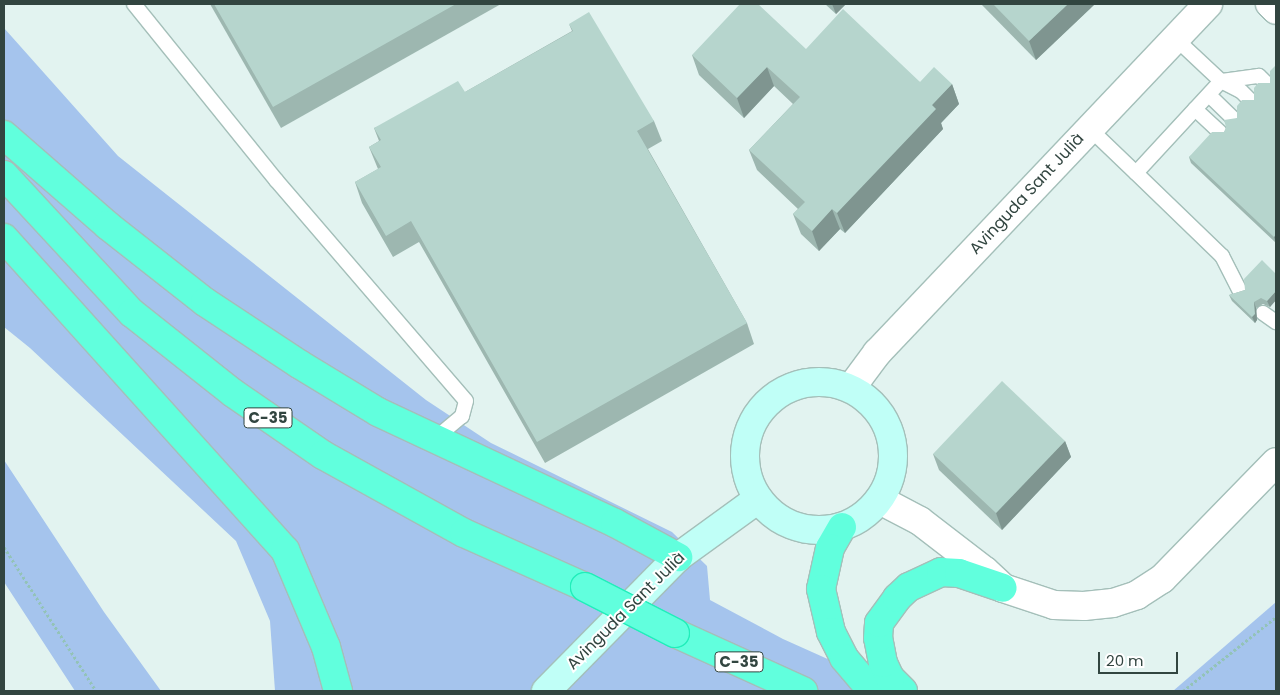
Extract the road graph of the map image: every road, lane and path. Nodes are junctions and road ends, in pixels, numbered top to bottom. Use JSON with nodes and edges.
{"nodes":[{"id":1,"x":134,"y":4,"type":"edge"},
{"id":2,"x":1208,"y":4,"type":"edge"},
{"id":3,"x":1270,"y":4,"type":"edge"},
{"id":4,"x":1276,"y":10,"type":"edge"},
{"id":5,"x":1175,"y":38,"type":"junction"},
{"id":6,"x":1221,"y":81,"type":"junction"},
{"id":7,"x":1266,"y":83,"type":"edge"},
{"id":8,"x":1209,"y":95,"type":"junction"},
{"id":9,"x":1250,"y":100,"type":"edge"},
{"id":10,"x":1196,"y":109,"type":"junction"},
{"id":11,"x":1234,"y":118,"type":"edge"},
{"id":12,"x":1088,"y":128,"type":"junction"},
{"id":13,"x":1220,"y":132,"type":"edge"},
{"id":14,"x":4,"y":135,"type":"edge"},
{"id":15,"x":1136,"y":174,"type":"junction"},
{"id":16,"x":4,"y":175,"type":"edge"},
{"id":17,"x":4,"y":238,"type":"edge"},
{"id":18,"x":1240,"y":291,"type":"edge"},
{"id":19,"x":1264,"y":313,"type":"dead end"},
{"id":20,"x":1276,"y":322,"type":"edge"},
{"id":21,"x":851,"y":388,"type":"junction"},
{"id":22,"x":435,"y":439,"type":"junction"},
{"id":23,"x":1276,"y":462,"type":"edge"},
{"id":24,"x":758,"y":499,"type":"junction"},
{"id":25,"x":880,"y":500,"type":"junction"},
{"id":26,"x":842,"y":527,"type":"junction"},
{"id":27,"x":4,"y":547,"type":"edge"},
{"id":28,"x":678,"y":557,"type":"junction"},
{"id":29,"x":1003,"y":588,"type":"junction"},
{"id":30,"x":1276,"y":617,"type":"edge"},
{"id":31,"x":326,"y":647,"type":"junction"},
{"id":32,"x":96,"y":691,"type":"edge"},
{"id":33,"x":321,"y":691,"type":"edge"},
{"id":34,"x":338,"y":691,"type":"edge"},
{"id":35,"x":546,"y":691,"type":"edge"},
{"id":36,"x":803,"y":691,"type":"edge"},
{"id":37,"x":872,"y":691,"type":"edge"},
{"id":38,"x":902,"y":691,"type":"edge"},
{"id":39,"x":1183,"y":691,"type":"edge"}],
"edges":[{"from":1,"to":22,"type":"lane"},
{"from":2,"to":5,"type":"street","name":"Avinguda Sant Julià"},
{"from":3,"to":4,"type":"street"},
{"from":5,"to":6,"type":"lane"},
{"from":5,"to":12,"type":"street","name":"Avinguda Sant Julià"},
{"from":6,"to":7,"type":"lane"},
{"from":6,"to":8,"type":"lane"},
{"from":6,"to":9,"type":"lane"},
{"from":8,"to":10,"type":"lane"},
{"from":8,"to":11,"type":"lane"},
{"from":10,"to":13,"type":"lane"},
{"from":10,"to":15,"type":"lane"},
{"from":12,"to":15,"type":"lane"},
{"from":12,"to":21,"type":"street","name":"Avinguda Sant Julià"},
{"from":14,"to":22,"type":"highway"},
{"from":15,"to":18,"type":"lane"},
{"from":16,"to":36,"type":"highway","number":"C-35","bridge":true},
{"from":17,"to":31,"type":"highway"},
{"from":19,"to":20,"type":"lane"},
{"from":21,"to":24,"type":"street"},
{"from":21,"to":25,"type":"street"},
{"from":22,"to":28,"type":"highway"},
{"from":23,"to":29,"type":"street"},
{"from":24,"to":26,"type":"street"},
{"from":24,"to":28,"type":"street","name":"Avinguda Sant Julià"},
{"from":25,"to":26,"type":"street"},
{"from":25,"to":29,"type":"street"},
{"from":26,"to":37,"type":"highway"},
{"from":27,"to":32,"type":"path"},
{"from":28,"to":35,"type":"street","name":"Avinguda Sant Julià"},
{"from":29,"to":38,"type":"highway"},
{"from":30,"to":39,"type":"path"},
{"from":31,"to":33,"type":"highway"},
{"from":31,"to":34,"type":"highway"}]}
